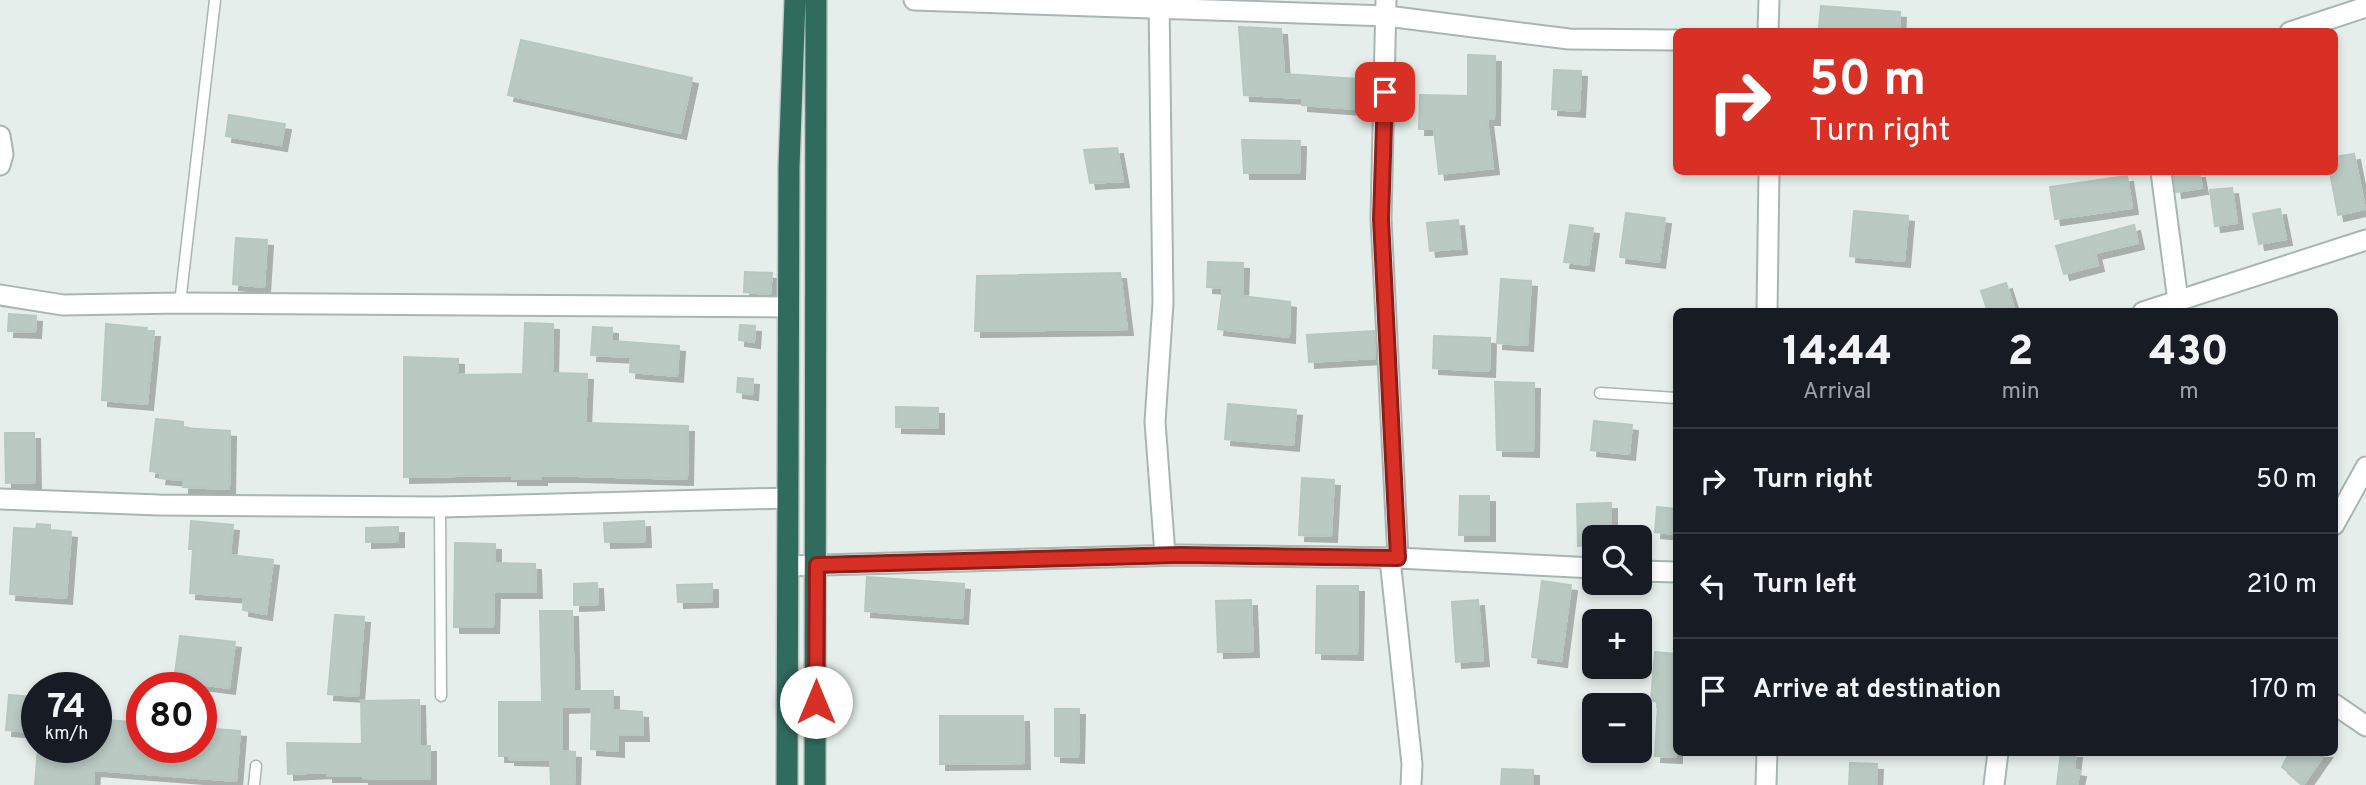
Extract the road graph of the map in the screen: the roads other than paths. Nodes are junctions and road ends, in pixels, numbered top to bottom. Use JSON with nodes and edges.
{"nodes":[{"id":1,"x":215,"y":0,"type":"edge"},
{"id":2,"x":796,"y":0,"type":"edge"},
{"id":3,"x":816,"y":0,"type":"edge"},
{"id":4,"x":914,"y":0,"type":"edge"},
{"id":5,"x":1769,"y":0,"type":"edge"},
{"id":6,"x":1159,"y":4,"type":"edge"},
{"id":7,"x":2366,"y":6,"type":"edge"},
{"id":8,"x":1387,"y":8,"type":"edge"},
{"id":9,"x":1768,"y":28,"type":"edge"},
{"id":10,"x":2302,"y":28,"type":"edge"},
{"id":11,"x":1673,"y":40,"type":"edge"},
{"id":12,"x":0,"y":136,"type":"edge"},
{"id":13,"x":0,"y":165,"type":"edge"},
{"id":14,"x":1769,"y":175,"type":"edge"},
{"id":15,"x":2162,"y":175,"type":"edge"},
{"id":16,"x":2366,"y":240,"type":"edge"},
{"id":17,"x":0,"y":295,"type":"edge"},
{"id":18,"x":180,"y":303,"type":"junction"},
{"id":19,"x":2183,"y":304,"type":"edge"},
{"id":20,"x":787,"y":307,"type":"junction"},
{"id":21,"x":1767,"y":308,"type":"edge"},
{"id":22,"x":2163,"y":308,"type":"edge"},
{"id":23,"x":1600,"y":393,"type":"dead end"},
{"id":24,"x":1673,"y":398,"type":"edge"},
{"id":25,"x":2366,"y":467,"type":"edge"},
{"id":26,"x":788,"y":498,"type":"junction"},
{"id":27,"x":0,"y":499,"type":"edge"},
{"id":28,"x":440,"y":507,"type":"junction"},
{"id":29,"x":2338,"y":518,"type":"edge"},
{"id":30,"x":1166,"y":555,"type":"junction"},
{"id":31,"x":1394,"y":558,"type":"junction"},
{"id":32,"x":817,"y":565,"type":"junction"},
{"id":33,"x":788,"y":566,"type":"junction"},
{"id":34,"x":1582,"y":567,"type":"edge"},
{"id":35,"x":1652,"y":571,"type":"edge"},
{"id":36,"x":1673,"y":572,"type":"edge"},
{"id":37,"x":441,"y":695,"type":"dead end"},
{"id":38,"x":2338,"y":706,"type":"edge"},
{"id":39,"x":2364,"y":718,"type":"edge"},
{"id":40,"x":1767,"y":756,"type":"edge"},
{"id":41,"x":1998,"y":756,"type":"edge"},
{"id":42,"x":256,"y":766,"type":"dead end"},
{"id":43,"x":254,"y":785,"type":"edge"},
{"id":44,"x":787,"y":785,"type":"edge"},
{"id":45,"x":815,"y":785,"type":"edge"},
{"id":46,"x":1411,"y":785,"type":"edge"},
{"id":47,"x":1766,"y":785,"type":"edge"},
{"id":48,"x":1994,"y":785,"type":"edge"}],
"edges":[{"from":1,"to":18,"type":"lane"},
{"from":2,"to":20,"type":"highway"},
{"from":3,"to":32,"type":"highway"},
{"from":4,"to":6,"type":"street"},
{"from":5,"to":9,"type":"street"},
{"from":6,"to":8,"type":"street"},
{"from":6,"to":30,"type":"street"},
{"from":7,"to":10,"type":"street"},
{"from":8,"to":11,"type":"street"},
{"from":8,"to":31,"type":"street"},
{"from":12,"to":13,"type":"street"},
{"from":14,"to":21,"type":"street"},
{"from":15,"to":19,"type":"street"},
{"from":16,"to":19,"type":"street"},
{"from":17,"to":18,"type":"street"},
{"from":18,"to":20,"type":"street"},
{"from":19,"to":22,"type":"street"},
{"from":20,"to":26,"type":"highway"},
{"from":23,"to":24,"type":"lane"},
{"from":25,"to":29,"type":"street"},
{"from":26,"to":28,"type":"street"},
{"from":26,"to":33,"type":"highway"},
{"from":27,"to":28,"type":"street"},
{"from":28,"to":37,"type":"lane"},
{"from":30,"to":31,"type":"street"},
{"from":30,"to":32,"type":"street"},
{"from":31,"to":34,"type":"street"},
{"from":31,"to":46,"type":"street"},
{"from":32,"to":33,"type":"street"},
{"from":32,"to":45,"type":"highway"},
{"from":33,"to":44,"type":"highway"},
{"from":35,"to":36,"type":"street"},
{"from":38,"to":39,"type":"street"},
{"from":40,"to":47,"type":"street"},
{"from":41,"to":48,"type":"street"},
{"from":42,"to":43,"type":"lane"}]}
